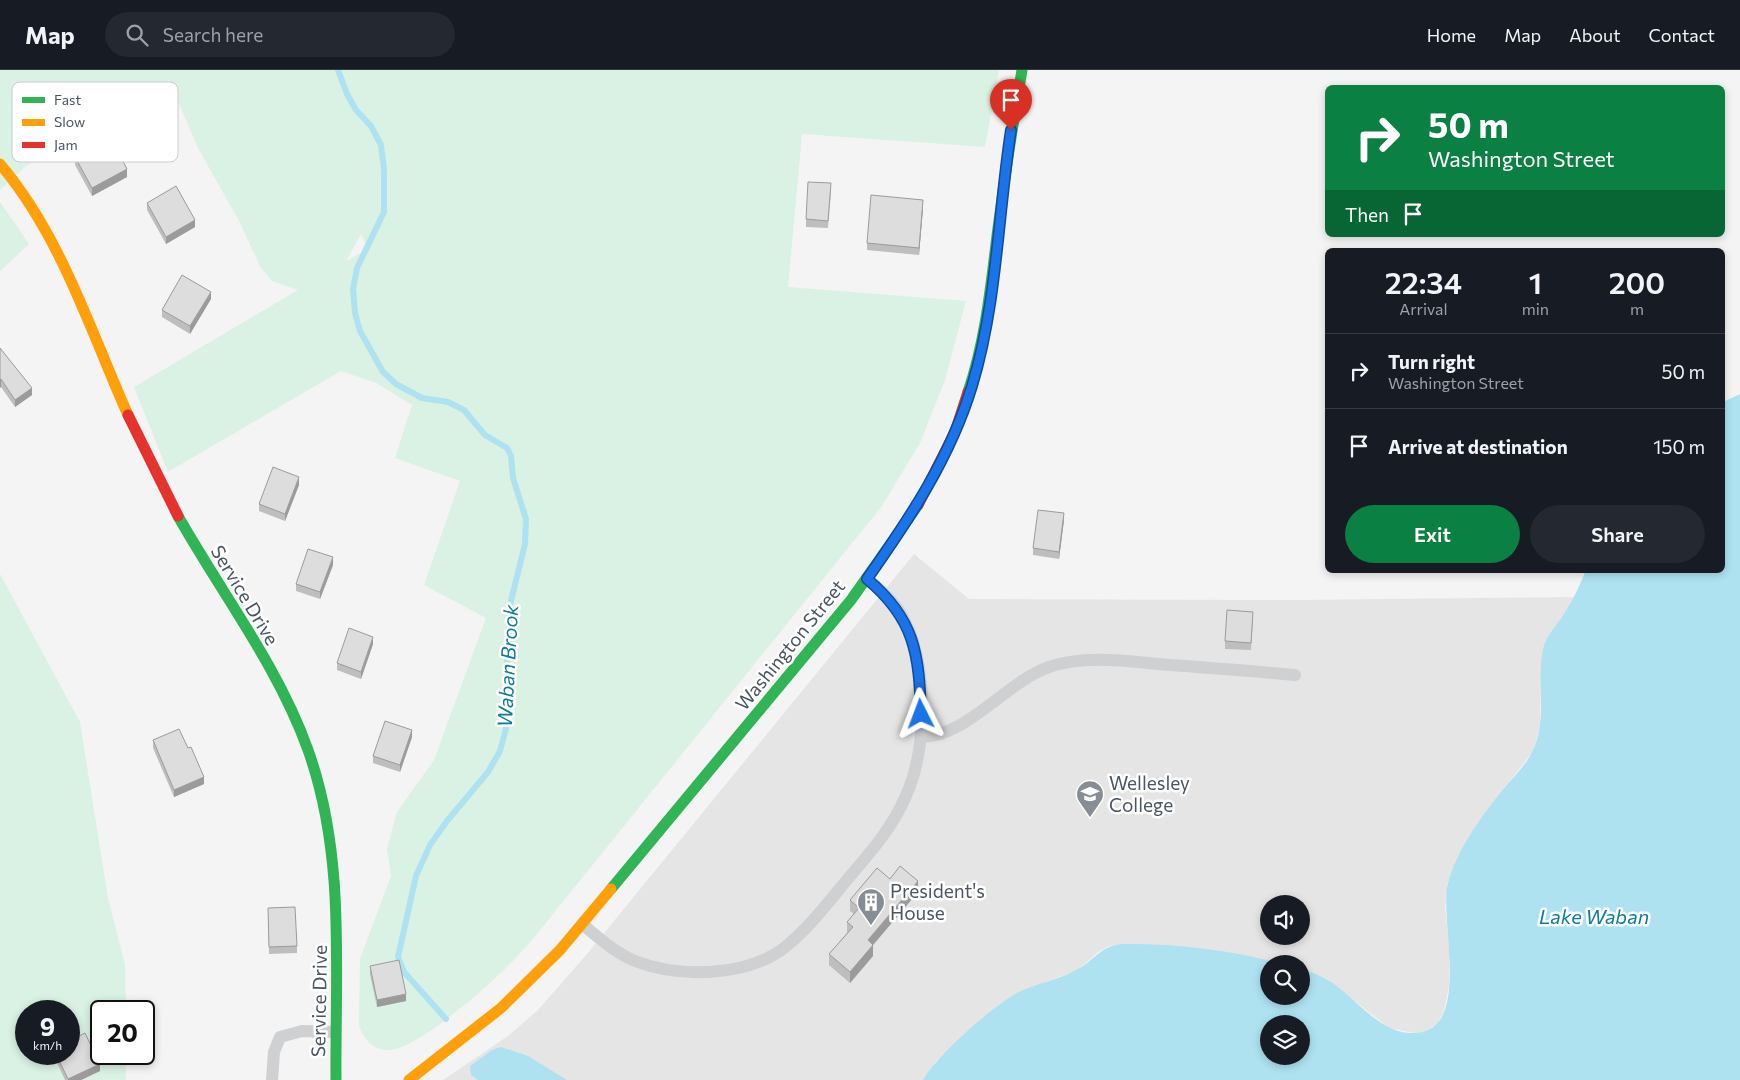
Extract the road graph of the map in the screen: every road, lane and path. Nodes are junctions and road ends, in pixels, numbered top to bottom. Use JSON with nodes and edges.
{"nodes":[{"id":1,"x":1022,"y":70,"type":"edge"},
{"id":2,"x":0,"y":164,"type":"edge"},
{"id":3,"x":867,"y":579,"type":"junction"},
{"id":4,"x":1295,"y":675,"type":"dead end"},
{"id":5,"x":921,"y":736,"type":"junction"},
{"id":6,"x":582,"y":924,"type":"junction"},
{"id":7,"x":335,"y":1032,"type":"junction"},
{"id":8,"x":272,"y":1080,"type":"edge"},
{"id":9,"x":336,"y":1080,"type":"edge"},
{"id":10,"x":409,"y":1080,"type":"edge"}],
"edges":[{"from":1,"to":3,"type":"main road","name":"Washington Street"},
{"from":2,"to":7,"type":"main road","name":"Service Drive"},
{"from":3,"to":5,"type":"lane"},
{"from":3,"to":6,"type":"main road","name":"Washington Street"},
{"from":4,"to":5,"type":"lane"},
{"from":5,"to":6,"type":"lane"},
{"from":6,"to":10,"type":"main road","name":"Washington Street"},
{"from":7,"to":8,"type":"lane"},
{"from":7,"to":9,"type":"main road","name":"Service Drive"}]}
